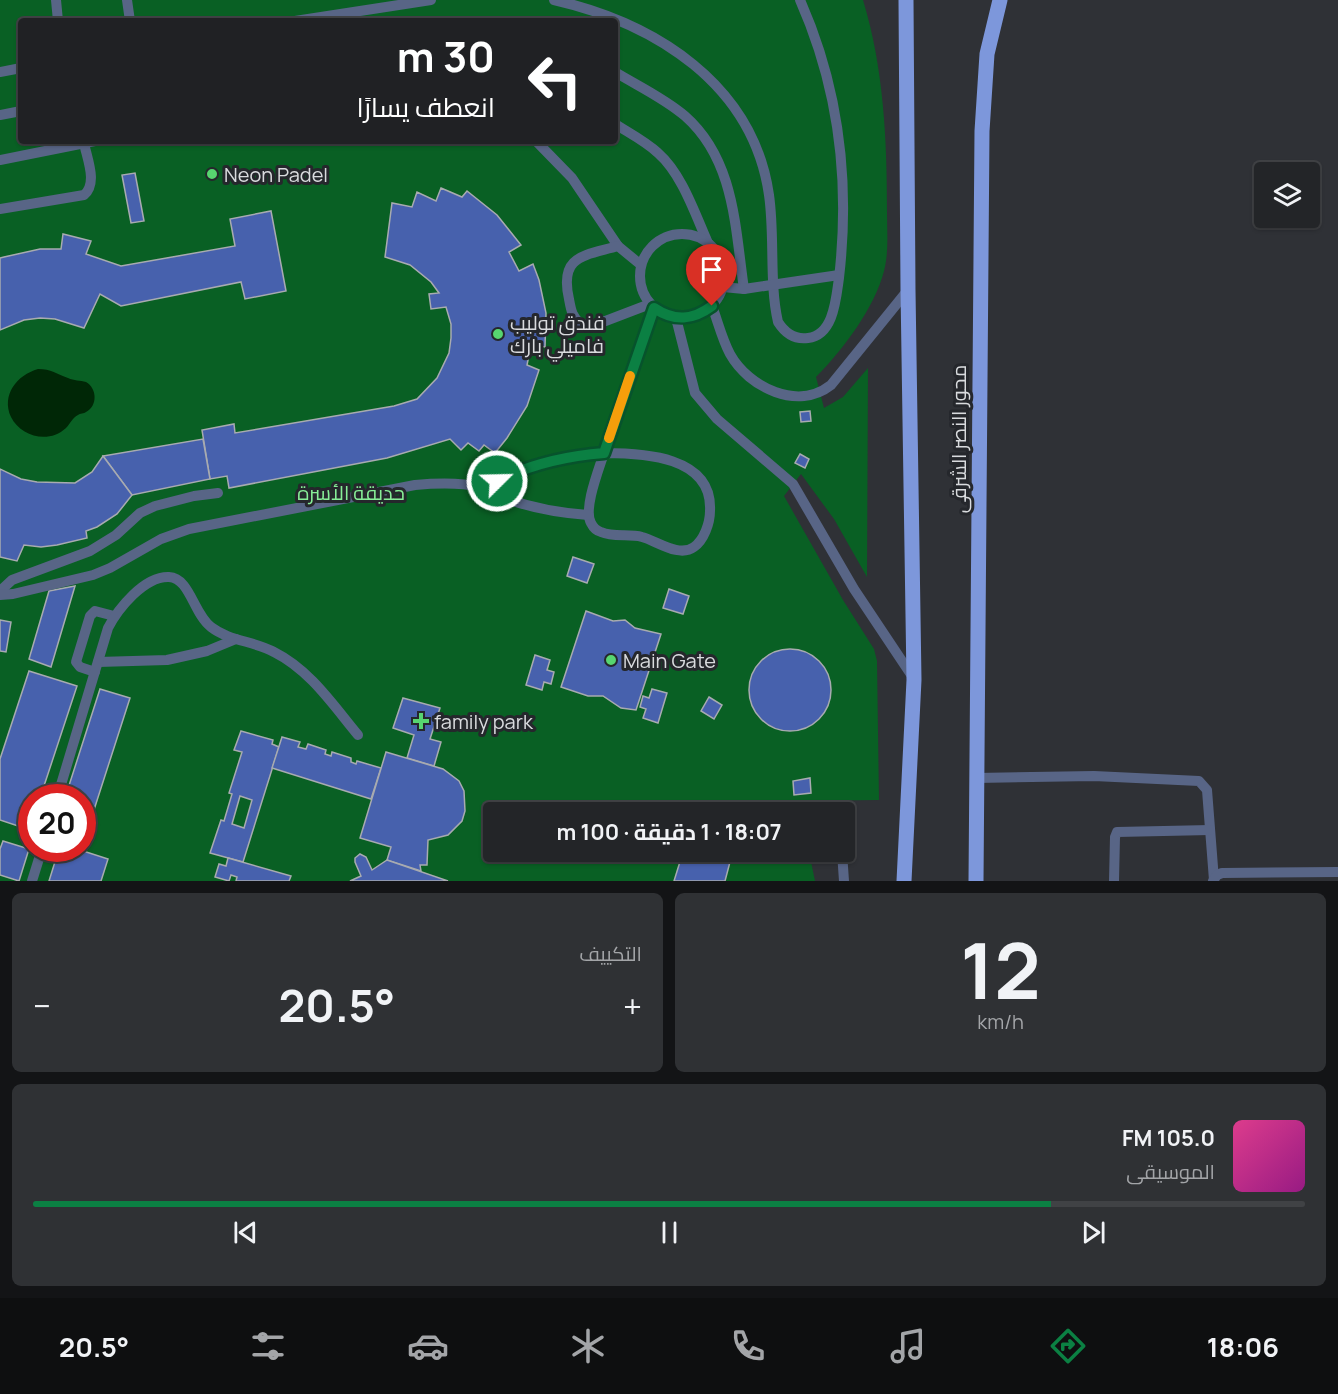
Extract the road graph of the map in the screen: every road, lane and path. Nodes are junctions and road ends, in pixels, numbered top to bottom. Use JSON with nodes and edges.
{"nodes":[{"id":1,"x":56,"y":0,"type":"edge"},
{"id":2,"x":127,"y":0,"type":"edge"},
{"id":3,"x":431,"y":0,"type":"edge"},
{"id":4,"x":554,"y":0,"type":"edge"},
{"id":5,"x":800,"y":0,"type":"edge"},
{"id":6,"x":906,"y":0,"type":"edge"},
{"id":7,"x":1000,"y":0,"type":"edge"},
{"id":8,"x":368,"y":15,"type":"edge"},
{"id":9,"x":58,"y":18,"type":"edge"},
{"id":10,"x":130,"y":18,"type":"edge"},
{"id":11,"x":332,"y":18,"type":"edge"},
{"id":12,"x":613,"y":18,"type":"edge"},
{"id":13,"x":618,"y":20,"type":"edge"},
{"id":14,"x":18,"y":69,"type":"edge"},
{"id":15,"x":0,"y":72,"type":"edge"},
{"id":16,"x":618,"y":74,"type":"edge"},
{"id":17,"x":18,"y":112,"type":"edge"},
{"id":18,"x":0,"y":115,"type":"edge"},
{"id":19,"x":618,"y":126,"type":"edge"},
{"id":20,"x":66,"y":144,"type":"edge"},
{"id":21,"x":90,"y":144,"type":"edge"},
{"id":22,"x":539,"y":144,"type":"edge"},
{"id":23,"x":0,"y":160,"type":"edge"},
{"id":24,"x":0,"y":209,"type":"edge"},
{"id":25,"x":709,"y":244,"type":"junction"},
{"id":26,"x":618,"y":246,"type":"junction"},
{"id":27,"x":641,"y":265,"type":"junction"},
{"id":28,"x":839,"y":275,"type":"junction"},
{"id":29,"x":775,"y":284,"type":"junction"},
{"id":30,"x":723,"y":287,"type":"junction"},
{"id":31,"x":744,"y":289,"type":"junction"},
{"id":32,"x":908,"y":290,"type":"junction"},
{"id":33,"x":652,"y":306,"type":"junction"},
{"id":34,"x":712,"y":306,"type":"junction"},
{"id":35,"x":676,"y":318,"type":"junction"},
{"id":36,"x":604,"y":453,"type":"junction"},
{"id":37,"x":482,"y":488,"type":"junction"},
{"id":38,"x":218,"y":493,"type":"dead end"},
{"id":39,"x":588,"y":514,"type":"junction"},
{"id":40,"x":0,"y":591,"type":"edge"},
{"id":41,"x":0,"y":595,"type":"edge"},
{"id":42,"x":114,"y":616,"type":"junction"},
{"id":43,"x":236,"y":639,"type":"junction"},
{"id":44,"x":97,"y":667,"type":"junction"},
{"id":45,"x":914,"y":680,"type":"junction"},
{"id":46,"x":358,"y":735,"type":"dead end"},
{"id":47,"x":976,"y":778,"type":"junction"},
{"id":48,"x":61,"y":784,"type":"edge"},
{"id":49,"x":1210,"y":830,"type":"junction"},
{"id":50,"x":38,"y":862,"type":"edge"},
{"id":51,"x":843,"y":862,"type":"edge"},
{"id":52,"x":1338,"y":872,"type":"edge"},
{"id":53,"x":1213,"y":880,"type":"edge"},
{"id":54,"x":32,"y":881,"type":"edge"},
{"id":55,"x":844,"y":881,"type":"edge"},
{"id":56,"x":904,"y":881,"type":"edge"},
{"id":57,"x":976,"y":881,"type":"edge"},
{"id":58,"x":1114,"y":881,"type":"edge"}],
"edges":[{"from":1,"to":9,"type":"lane"},
{"from":2,"to":10,"type":"lane"},
{"from":3,"to":8,"type":"lane"},
{"from":4,"to":12,"type":"lane"},
{"from":5,"to":28,"type":"lane"},
{"from":6,"to":32,"type":"main road"},
{"from":7,"to":47,"type":"main road","name":"محور النصر الشرقى"},
{"from":8,"to":11,"type":"lane"},
{"from":13,"to":29,"type":"lane"},
{"from":14,"to":15,"type":"lane"},
{"from":16,"to":31,"type":"lane"},
{"from":17,"to":18,"type":"lane"},
{"from":19,"to":25,"type":"lane"},
{"from":20,"to":23,"type":"lane"},
{"from":21,"to":24,"type":"lane"},
{"from":22,"to":26,"type":"lane"},
{"from":25,"to":27,"type":"lane"},
{"from":25,"to":30,"type":"lane"},
{"from":26,"to":27,"type":"lane"},
{"from":26,"to":33,"type":"lane"},
{"from":27,"to":33,"type":"lane"},
{"from":28,"to":29,"type":"lane"},
{"from":28,"to":29,"type":"lane"},
{"from":29,"to":31,"type":"lane"},
{"from":30,"to":31,"type":"lane"},
{"from":30,"to":34,"type":"lane"},
{"from":32,"to":34,"type":"lane"},
{"from":32,"to":45,"type":"main road"},
{"from":33,"to":35,"type":"lane"},
{"from":33,"to":36,"type":"lane"},
{"from":34,"to":35,"type":"lane"},
{"from":35,"to":45,"type":"lane"},
{"from":36,"to":37,"type":"lane"},
{"from":36,"to":39,"type":"lane"},
{"from":36,"to":39,"type":"lane"},
{"from":37,"to":39,"type":"lane"},
{"from":37,"to":41,"type":"lane"},
{"from":38,"to":40,"type":"lane"},
{"from":42,"to":43,"type":"lane"},
{"from":42,"to":44,"type":"lane"},
{"from":42,"to":44,"type":"lane"},
{"from":43,"to":44,"type":"lane"},
{"from":43,"to":46,"type":"lane"},
{"from":44,"to":48,"type":"lane"},
{"from":45,"to":56,"type":"main road"},
{"from":47,"to":49,"type":"lane"},
{"from":47,"to":57,"type":"main road","name":"محور النصر الشرقى"},
{"from":49,"to":53,"type":"lane"},
{"from":49,"to":58,"type":"lane"},
{"from":50,"to":54,"type":"lane"},
{"from":51,"to":55,"type":"lane"},
{"from":52,"to":53,"type":"lane"}]}
